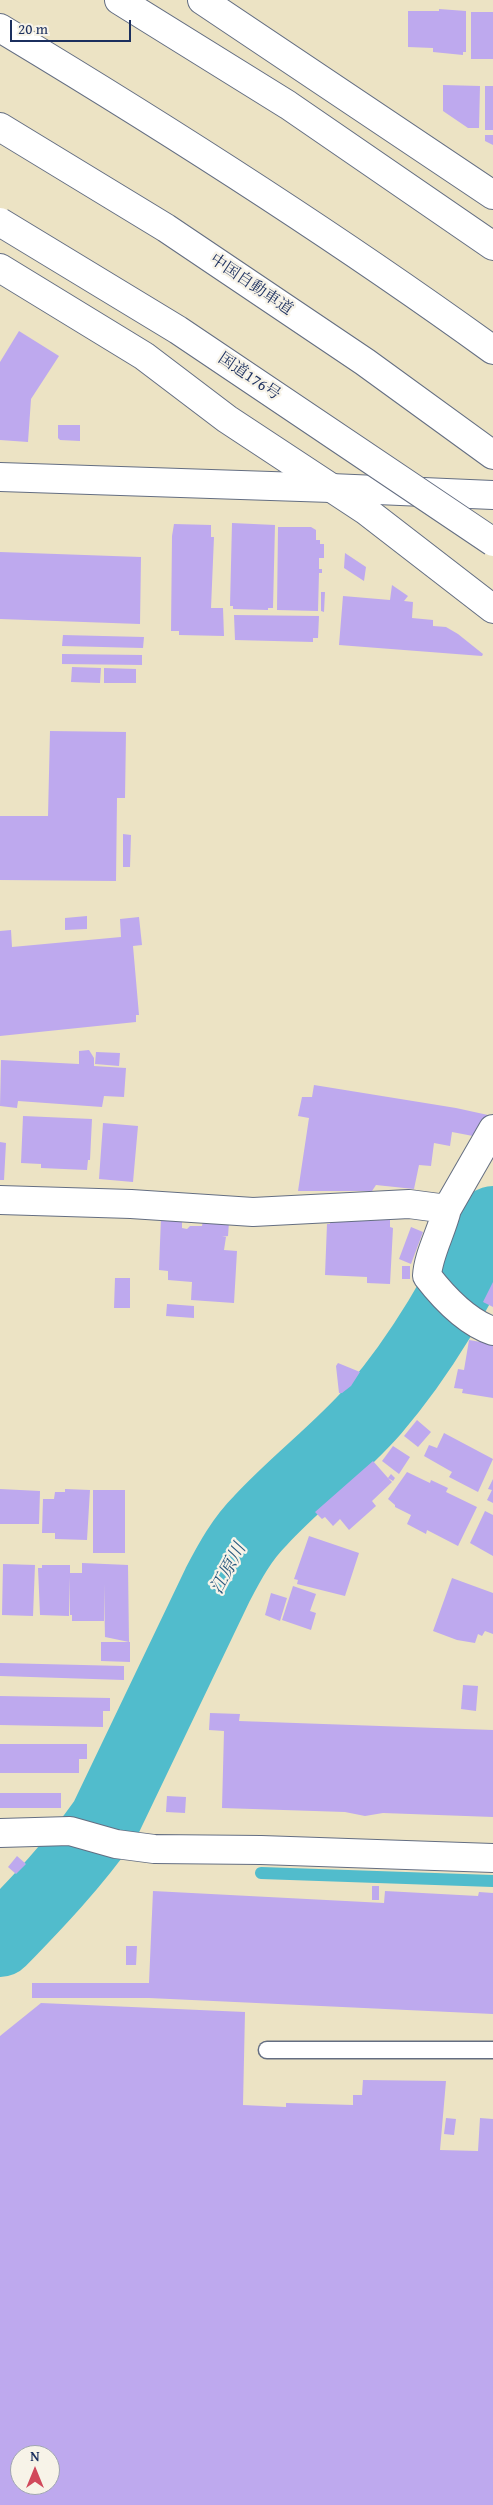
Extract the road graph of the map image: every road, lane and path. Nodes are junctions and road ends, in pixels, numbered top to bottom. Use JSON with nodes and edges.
{"nodes":[{"id":1,"x":119,"y":0,"type":"edge"},
{"id":2,"x":202,"y":0,"type":"edge"},
{"id":3,"x":0,"y":28,"type":"edge"},
{"id":4,"x":0,"y":128,"type":"edge"},
{"id":5,"x":493,"y":194,"type":"edge"},
{"id":6,"x":0,"y":222,"type":"edge"},
{"id":7,"x":493,"y":246,"type":"edge"},
{"id":8,"x":0,"y":268,"type":"edge"},
{"id":9,"x":493,"y":350,"type":"edge"},
{"id":10,"x":493,"y":455,"type":"edge"},
{"id":11,"x":0,"y":477,"type":"edge"},
{"id":12,"x":331,"y":488,"type":"junction"},
{"id":13,"x":493,"y":495,"type":"edge"},
{"id":14,"x":493,"y":542,"type":"edge"},
{"id":15,"x":493,"y":609,"type":"edge"},
{"id":16,"x":493,"y":1129,"type":"edge"},
{"id":17,"x":0,"y":1200,"type":"edge"},
{"id":18,"x":447,"y":1209,"type":"junction"},
{"id":19,"x":493,"y":1331,"type":"edge"},
{"id":20,"x":0,"y":1833,"type":"edge"},
{"id":21,"x":493,"y":1858,"type":"edge"},
{"id":22,"x":267,"y":2050,"type":"dead end"},
{"id":23,"x":493,"y":2050,"type":"edge"}],
"edges":[{"from":1,"to":7,"type":"main road"},
{"from":2,"to":5,"type":"main road"},
{"from":3,"to":9,"type":"main road"},
{"from":4,"to":10,"type":"main road","name":"中国自動車道"},
{"from":6,"to":14,"type":"main road","name":"国道176号","bridge":true},
{"from":8,"to":12,"type":"main road"},
{"from":11,"to":12,"type":"main road"},
{"from":12,"to":13,"type":"main road"},
{"from":12,"to":15,"type":"main road"},
{"from":16,"to":18,"type":"main road"},
{"from":17,"to":18,"type":"main road"},
{"from":18,"to":19,"type":"main road"},
{"from":20,"to":21,"type":"main road"},
{"from":22,"to":23,"type":"lane"}]}
